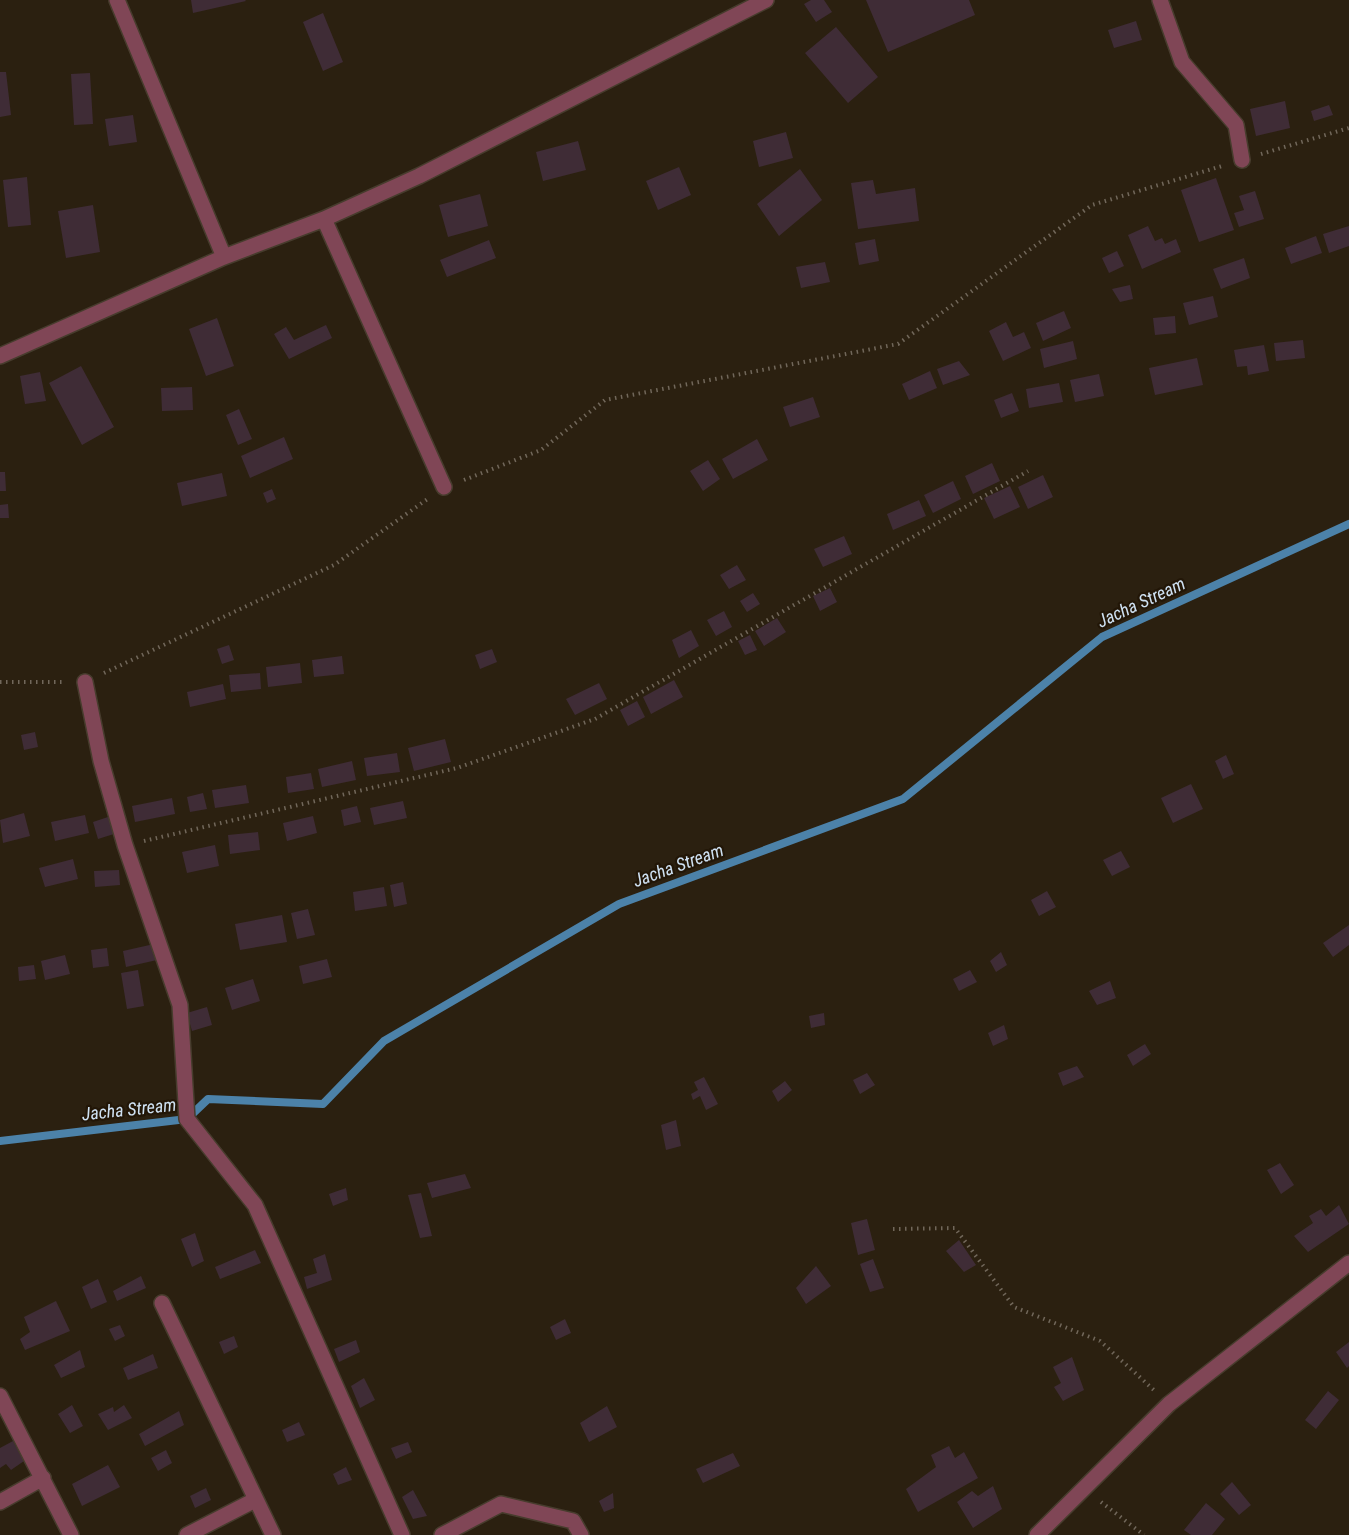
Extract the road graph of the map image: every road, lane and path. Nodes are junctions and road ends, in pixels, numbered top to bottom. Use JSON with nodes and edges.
{"nodes":[{"id":1,"x":117,"y":0,"type":"edge"},
{"id":2,"x":766,"y":0,"type":"edge"},
{"id":3,"x":1160,"y":0,"type":"edge"},
{"id":4,"x":1349,"y":128,"type":"edge"},
{"id":5,"x":1242,"y":160,"type":"junction"},
{"id":6,"x":324,"y":219,"type":"junction"},
{"id":7,"x":224,"y":257,"type":"junction"},
{"id":8,"x":0,"y":356,"type":"edge"},
{"id":9,"x":1028,"y":471,"type":"dead end"},
{"id":10,"x":444,"y":487,"type":"junction"},
{"id":11,"x":0,"y":682,"type":"edge"},
{"id":12,"x":85,"y":682,"type":"junction"},
{"id":13,"x":125,"y":845,"type":"junction"},
{"id":14,"x":893,"y":1229,"type":"dead end"},
{"id":15,"x":1349,"y":1263,"type":"edge"},
{"id":16,"x":162,"y":1303,"type":"dead end"},
{"id":17,"x":0,"y":1396,"type":"edge"},
{"id":18,"x":1169,"y":1404,"type":"junction"},
{"id":19,"x":43,"y":1478,"type":"junction"},
{"id":20,"x":1083,"y":1489,"type":"junction"},
{"id":21,"x":255,"y":1500,"type":"junction"},
{"id":22,"x":0,"y":1502,"type":"edge"},
{"id":23,"x":71,"y":1535,"type":"edge"},
{"id":24,"x":188,"y":1535,"type":"edge"},
{"id":25,"x":273,"y":1535,"type":"edge"},
{"id":26,"x":402,"y":1535,"type":"edge"},
{"id":27,"x":442,"y":1535,"type":"edge"},
{"id":28,"x":581,"y":1535,"type":"edge"},
{"id":29,"x":1037,"y":1535,"type":"edge"},
{"id":30,"x":1144,"y":1535,"type":"edge"}],
"edges":[{"from":1,"to":7,"type":"street"},
{"from":2,"to":6,"type":"street"},
{"from":3,"to":5,"type":"street"},
{"from":4,"to":5,"type":"path"},
{"from":5,"to":10,"type":"path"},
{"from":6,"to":7,"type":"street"},
{"from":6,"to":10,"type":"street"},
{"from":7,"to":8,"type":"street"},
{"from":9,"to":13,"type":"path"},
{"from":10,"to":12,"type":"path"},
{"from":11,"to":12,"type":"path"},
{"from":12,"to":13,"type":"street"},
{"from":13,"to":26,"type":"street"},
{"from":14,"to":18,"type":"path"},
{"from":15,"to":18,"type":"street"},
{"from":16,"to":21,"type":"street"},
{"from":17,"to":19,"type":"street"},
{"from":18,"to":20,"type":"street"},
{"from":19,"to":22,"type":"street"},
{"from":19,"to":23,"type":"street"},
{"from":20,"to":29,"type":"street"},
{"from":20,"to":30,"type":"path"},
{"from":21,"to":24,"type":"street"},
{"from":21,"to":25,"type":"street"},
{"from":27,"to":28,"type":"street"}]}
